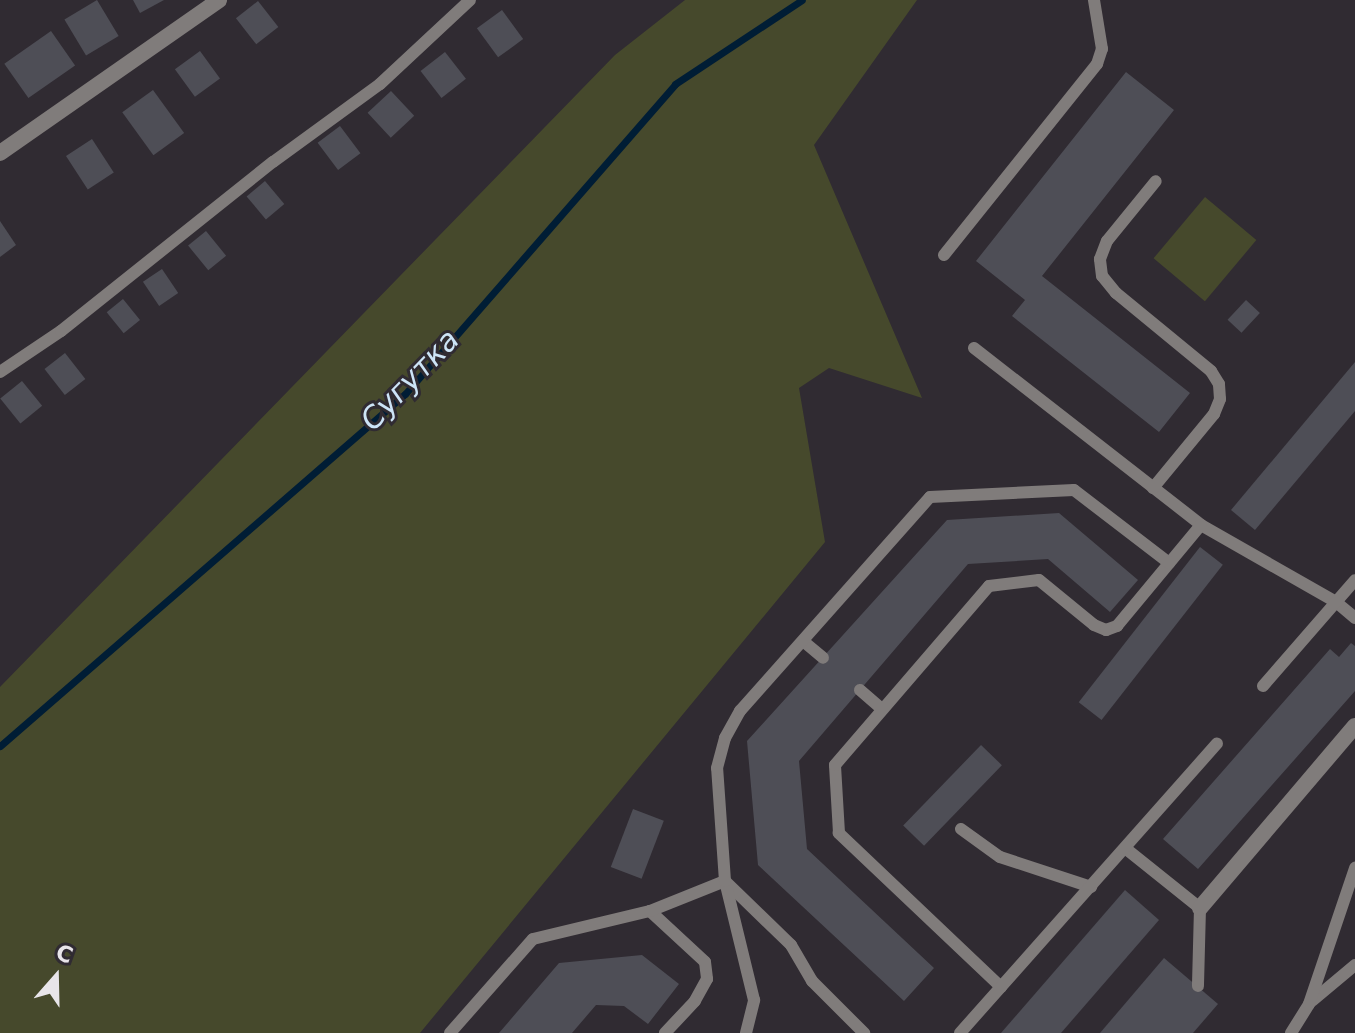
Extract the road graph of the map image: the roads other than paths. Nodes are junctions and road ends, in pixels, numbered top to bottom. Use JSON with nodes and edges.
{"nodes":[{"id":1,"x":219,"y":0,"type":"edge"},
{"id":2,"x":470,"y":0,"type":"edge"},
{"id":3,"x":1094,"y":0,"type":"edge"},
{"id":4,"x":0,"y":153,"type":"edge"},
{"id":5,"x":1156,"y":181,"type":"dead end"},
{"id":6,"x":944,"y":255,"type":"dead end"},
{"id":7,"x":974,"y":348,"type":"dead end"},
{"id":8,"x":0,"y":372,"type":"edge"},
{"id":9,"x":1153,"y":488,"type":"junction"},
{"id":10,"x":1201,"y":525,"type":"junction"},
{"id":11,"x":1169,"y":563,"type":"junction"},
{"id":12,"x":1355,"y":580,"type":"edge"},
{"id":13,"x":1336,"y":602,"type":"junction"},
{"id":14,"x":1355,"y":618,"type":"edge"},
{"id":15,"x":803,"y":641,"type":"junction"},
{"id":16,"x":823,"y":658,"type":"dead end"},
{"id":17,"x":1263,"y":686,"type":"dead end"},
{"id":18,"x":860,"y":690,"type":"dead end"},
{"id":19,"x":882,"y":709,"type":"junction"},
{"id":20,"x":1355,"y":726,"type":"edge"},
{"id":21,"x":1217,"y":744,"type":"dead end"},
{"id":22,"x":961,"y":829,"type":"dead end"},
{"id":23,"x":1125,"y":848,"type":"junction"},
{"id":24,"x":1355,"y":868,"type":"edge"},
{"id":25,"x":725,"y":881,"type":"junction"},
{"id":26,"x":1091,"y":887,"type":"junction"},
{"id":27,"x":1200,"y":908,"type":"junction"},
{"id":28,"x":650,"y":911,"type":"junction"},
{"id":29,"x":1355,"y":965,"type":"edge"},
{"id":30,"x":1198,"y":986,"type":"dead end"},
{"id":31,"x":1001,"y":987,"type":"junction"},
{"id":32,"x":1309,"y":1004,"type":"junction"},
{"id":33,"x":450,"y":1033,"type":"edge"},
{"id":34,"x":665,"y":1033,"type":"edge"},
{"id":35,"x":746,"y":1033,"type":"edge"},
{"id":36,"x":864,"y":1033,"type":"edge"},
{"id":37,"x":960,"y":1033,"type":"edge"},
{"id":38,"x":1291,"y":1033,"type":"edge"}],
"edges":[{"from":1,"to":4,"type":"street"},
{"from":2,"to":8,"type":"lane"},
{"from":3,"to":6,"type":"lane"},
{"from":5,"to":9,"type":"lane"},
{"from":7,"to":9,"type":"lane"},
{"from":9,"to":10,"type":"lane"},
{"from":10,"to":11,"type":"lane"},
{"from":10,"to":13,"type":"lane"},
{"from":11,"to":15,"type":"lane"},
{"from":11,"to":19,"type":"lane"},
{"from":12,"to":13,"type":"lane"},
{"from":13,"to":14,"type":"lane"},
{"from":13,"to":17,"type":"lane"},
{"from":15,"to":16,"type":"lane"},
{"from":15,"to":25,"type":"lane"},
{"from":18,"to":19,"type":"lane"},
{"from":19,"to":31,"type":"lane"},
{"from":20,"to":27,"type":"street"},
{"from":21,"to":23,"type":"lane"},
{"from":22,"to":26,"type":"lane"},
{"from":23,"to":26,"type":"lane"},
{"from":23,"to":27,"type":"lane"},
{"from":24,"to":32,"type":"lane"},
{"from":25,"to":28,"type":"lane"},
{"from":25,"to":35,"type":"lane"},
{"from":25,"to":36,"type":"lane"},
{"from":26,"to":31,"type":"lane"},
{"from":27,"to":30,"type":"lane"},
{"from":28,"to":33,"type":"lane"},
{"from":28,"to":34,"type":"lane"},
{"from":29,"to":32,"type":"lane"},
{"from":31,"to":37,"type":"lane"},
{"from":32,"to":38,"type":"lane"}]}
